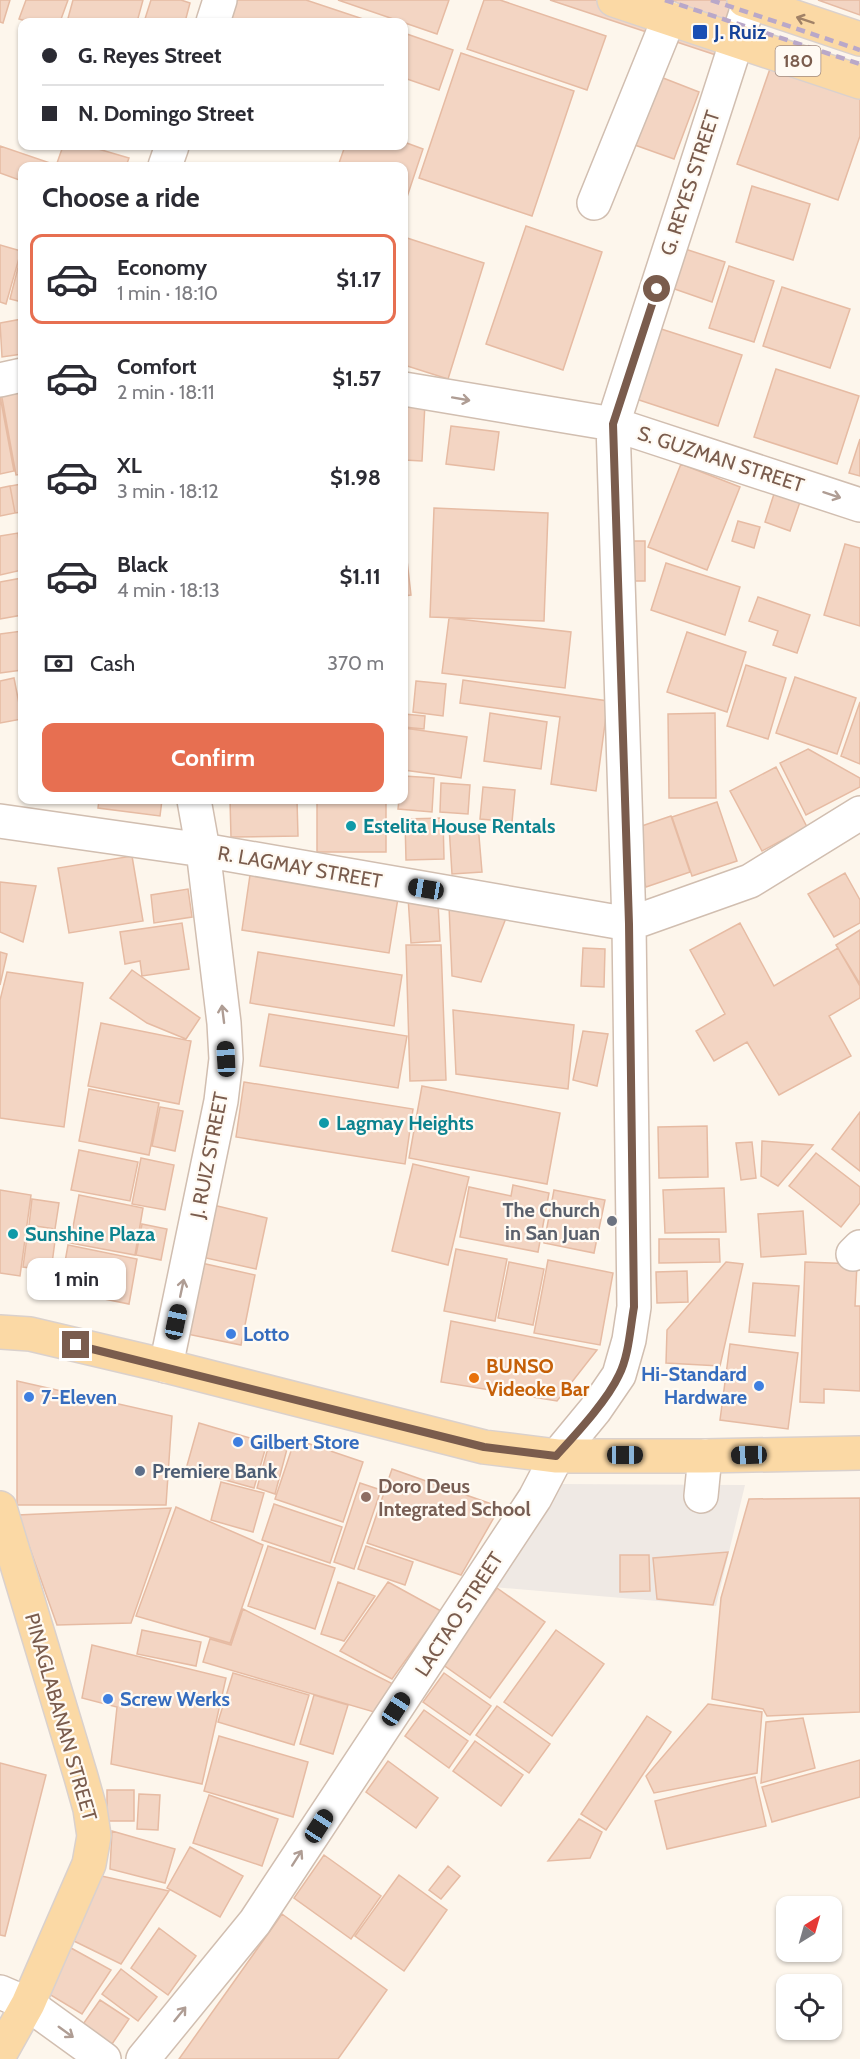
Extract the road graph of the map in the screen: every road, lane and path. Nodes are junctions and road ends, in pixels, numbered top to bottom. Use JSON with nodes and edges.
{"nodes":[{"id":1,"x":220,"y":0,"type":"edge"},
{"id":2,"x":614,"y":0,"type":"edge"},
{"id":3,"x":748,"y":1,"type":"edge"},
{"id":4,"x":214,"y":18,"type":"edge"},
{"id":5,"x":669,"y":18,"type":"junction"},
{"id":6,"x":860,"y":39,"type":"edge"},
{"id":7,"x":736,"y":40,"type":"junction"},
{"id":8,"x":860,"y":82,"type":"edge"},
{"id":9,"x":594,"y":202,"type":"dead end"},
{"id":10,"x":18,"y":376,"type":"edge"},
{"id":11,"x":0,"y":380,"type":"edge"},
{"id":12,"x":408,"y":390,"type":"edge"},
{"id":13,"x":613,"y":424,"type":"junction"},
{"id":14,"x":860,"y":504,"type":"edge"},
{"id":15,"x":195,"y":804,"type":"edge"},
{"id":16,"x":860,"y":813,"type":"edge"},
{"id":17,"x":0,"y":821,"type":"edge"},
{"id":18,"x":203,"y":850,"type":"junction"},
{"id":19,"x":629,"y":924,"type":"junction"},
{"id":20,"x":0,"y":1332,"type":"edge"},
{"id":21,"x":166,"y":1366,"type":"junction"},
{"id":22,"x":860,"y":1453,"type":"edge"},
{"id":23,"x":556,"y":1456,"type":"junction"},
{"id":24,"x":705,"y":1456,"type":"junction"},
{"id":25,"x":701,"y":1496,"type":"dead end"},
{"id":26,"x":0,"y":1508,"type":"edge"},
{"id":27,"x":14,"y":1998,"type":"edge"},
{"id":28,"x":0,"y":2054,"type":"edge"},
{"id":29,"x":105,"y":2059,"type":"edge"},
{"id":30,"x":143,"y":2059,"type":"edge"}],
"edges":[{"from":1,"to":4,"type":"street"},
{"from":2,"to":5,"type":"main road","number":"180"},
{"from":6,"to":3,"type":"main road","number":"180","one_way":true},
{"from":3,"to":7,"type":"street","name":"G. REYES STREET"},
{"from":5,"to":7,"type":"main road","number":"180"},
{"from":5,"to":9,"type":"street"},
{"from":7,"to":8,"type":"main road","number":"180"},
{"from":7,"to":13,"type":"street","name":"G. REYES STREET"},
{"from":10,"to":11,"type":"street"},
{"from":12,"to":13,"type":"street","name":"S. GUZMAN STREET","one_way":true},
{"from":13,"to":14,"type":"street","name":"S. GUZMAN STREET","one_way":true},
{"from":13,"to":19,"type":"street","name":"G. REYES STREET"},
{"from":15,"to":18,"type":"street","name":"J. RUIZ STREET"},
{"from":16,"to":19,"type":"street","name":"R. LAGMAY STREET"},
{"from":17,"to":18,"type":"street","name":"R. LAGMAY STREET"},
{"from":18,"to":19,"type":"street","name":"R. LAGMAY STREET"},
{"from":21,"to":18,"type":"street","name":"J. RUIZ STREET","one_way":true},
{"from":19,"to":23,"type":"street","name":"G. REYES STREET"},
{"from":20,"to":21,"type":"main road"},
{"from":21,"to":23,"type":"main road"},
{"from":22,"to":24,"type":"main road"},
{"from":23,"to":24,"type":"main road"},
{"from":30,"to":23,"type":"street","name":"LACTAO STREET","one_way":true},
{"from":24,"to":25,"type":"street"},
{"from":26,"to":27,"type":"main road","name":"PINAGLABANAN STREET"},
{"from":27,"to":28,"type":"main road","name":"PINAGLABANAN STREET"},
{"from":27,"to":29,"type":"street","one_way":true}]}
